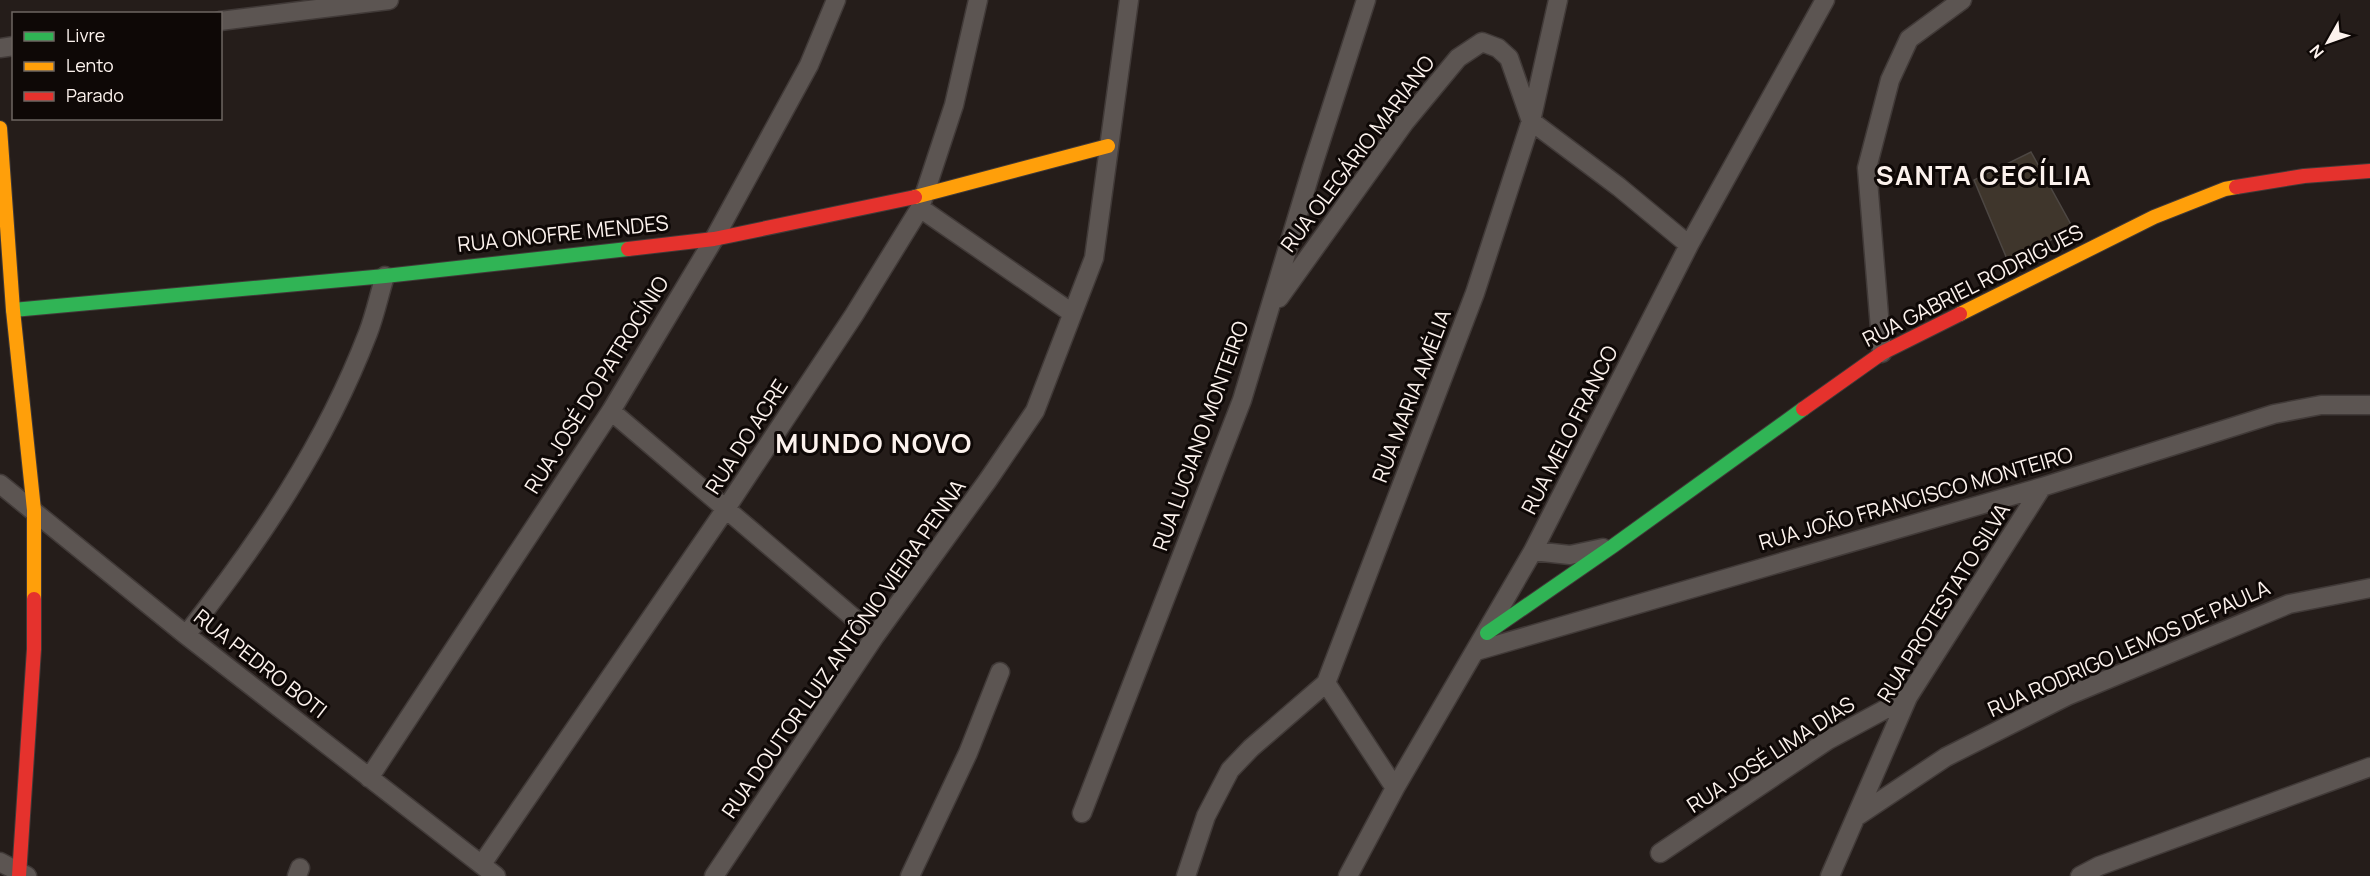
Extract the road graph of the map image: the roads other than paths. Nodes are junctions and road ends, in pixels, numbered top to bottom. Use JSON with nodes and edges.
{"nodes":[{"id":1,"x":389,"y":0,"type":"edge"},
{"id":2,"x":836,"y":0,"type":"edge"},
{"id":3,"x":978,"y":0,"type":"edge"},
{"id":4,"x":1129,"y":0,"type":"edge"},
{"id":5,"x":1366,"y":0,"type":"edge"},
{"id":6,"x":1558,"y":0,"type":"edge"},
{"id":7,"x":1825,"y":0,"type":"edge"},
{"id":8,"x":1962,"y":0,"type":"edge"},
{"id":9,"x":341,"y":3,"type":"edge"},
{"id":10,"x":222,"y":21,"type":"edge"},
{"id":11,"x":1531,"y":121,"type":"junction"},
{"id":12,"x":0,"y":128,"type":"edge"},
{"id":13,"x":1108,"y":146,"type":"junction"},
{"id":14,"x":2370,"y":171,"type":"edge"},
{"id":15,"x":922,"y":202,"type":"junction"},
{"id":16,"x":714,"y":238,"type":"junction"},
{"id":17,"x":1689,"y":244,"type":"junction"},
{"id":18,"x":385,"y":276,"type":"junction"},
{"id":19,"x":13,"y":310,"type":"junction"},
{"id":20,"x":1270,"y":310,"type":"junction"},
{"id":21,"x":1072,"y":313,"type":"junction"},
{"id":22,"x":1882,"y":354,"type":"junction"},
{"id":23,"x":2370,"y":405,"type":"edge"},
{"id":24,"x":611,"y":411,"type":"junction"},
{"id":25,"x":0,"y":484,"type":"edge"},
{"id":26,"x":2042,"y":487,"type":"junction"},
{"id":27,"x":34,"y":510,"type":"junction"},
{"id":28,"x":725,"y":510,"type":"junction"},
{"id":29,"x":1613,"y":546,"type":"junction"},
{"id":30,"x":1533,"y":551,"type":"junction"},
{"id":31,"x":2370,"y":588,"type":"edge"},
{"id":32,"x":1487,"y":633,"type":"junction"},
{"id":33,"x":186,"y":635,"type":"junction"},
{"id":34,"x":875,"y":636,"type":"junction"},
{"id":35,"x":1476,"y":651,"type":"junction"},
{"id":36,"x":1000,"y":672,"type":"dead end"},
{"id":37,"x":1326,"y":683,"type":"junction"},
{"id":38,"x":1908,"y":697,"type":"junction"},
{"id":39,"x":2370,"y":767,"type":"edge"},
{"id":40,"x":369,"y":778,"type":"junction"},
{"id":41,"x":1395,"y":788,"type":"junction"},
{"id":42,"x":1082,"y":813,"type":"dead end"},
{"id":43,"x":1856,"y":817,"type":"junction"},
{"id":44,"x":1660,"y":854,"type":"dead end"},
{"id":45,"x":0,"y":862,"type":"edge"},
{"id":46,"x":482,"y":864,"type":"junction"},
{"id":47,"x":22,"y":875,"type":"edge"},
{"id":48,"x":496,"y":876,"type":"edge"},
{"id":49,"x":714,"y":876,"type":"edge"},
{"id":50,"x":910,"y":876,"type":"edge"},
{"id":51,"x":1186,"y":876,"type":"edge"},
{"id":52,"x":1348,"y":876,"type":"edge"},
{"id":53,"x":1830,"y":876,"type":"edge"},
{"id":54,"x":2080,"y":876,"type":"edge"}],
"edges":[{"from":1,"to":9,"type":"street"},
{"from":2,"to":16,"type":"street","name":"RUA JOSÉ DO PATROCÍNIO"},
{"from":3,"to":15,"type":"street","name":"RUA DO ACRE"},
{"from":4,"to":13,"type":"street","name":"RUA DOUTOR LUIZ ANTÔNIO VIEIRA PENNA"},
{"from":5,"to":20,"type":"street","name":"RUA LUCIANO MONTEIRO"},
{"from":6,"to":11,"type":"street","name":"RUA MARIA AMÉLIA"},
{"from":7,"to":17,"type":"street","name":"RUA MELO FRANCO"},
{"from":8,"to":22,"type":"street"},
{"from":9,"to":10,"type":"street"},
{"from":11,"to":17,"type":"street"},
{"from":11,"to":20,"type":"street","name":"RUA OLEGÁRIO MARIANO"},
{"from":11,"to":37,"type":"street","name":"RUA MARIA AMÉLIA"},
{"from":12,"to":19,"type":"street"},
{"from":13,"to":15,"type":"street","name":"RUA ONOFRE MENDES"},
{"from":13,"to":21,"type":"street","name":"RUA DOUTOR LUIZ ANTÔNIO VIEIRA PENNA"},
{"from":14,"to":22,"type":"street","name":"RUA GABRIEL RODRIGUES"},
{"from":15,"to":16,"type":"street","name":"RUA ONOFRE MENDES"},
{"from":15,"to":21,"type":"street"},
{"from":15,"to":28,"type":"street","name":"RUA DO ACRE"},
{"from":16,"to":18,"type":"street","name":"RUA ONOFRE MENDES"},
{"from":16,"to":24,"type":"street","name":"RUA JOSÉ DO PATROCÍNIO"},
{"from":17,"to":30,"type":"street","name":"RUA MELO FRANCO"},
{"from":18,"to":19,"type":"street","name":"RUA ONOFRE MENDES"},
{"from":18,"to":33,"type":"street"},
{"from":19,"to":27,"type":"street"},
{"from":20,"to":42,"type":"street","name":"RUA LUCIANO MONTEIRO"},
{"from":21,"to":34,"type":"street","name":"RUA DOUTOR LUIZ ANTÔNIO VIEIRA PENNA"},
{"from":22,"to":29,"type":"street","name":"RUA GABRIEL RODRIGUES"},
{"from":23,"to":26,"type":"street","name":"RUA JOÃO FRANCISCO MONTEIRO"},
{"from":24,"to":28,"type":"street"},
{"from":24,"to":40,"type":"street","name":"RUA JOSÉ DO PATROCÍNIO"},
{"from":25,"to":27,"type":"street","name":"RUA PEDRO BOTI"},
{"from":26,"to":35,"type":"street","name":"RUA JOÃO FRANCISCO MONTEIRO"},
{"from":26,"to":38,"type":"street","name":"RUA PROTESTATO SILVA"},
{"from":27,"to":33,"type":"street","name":"RUA PEDRO BOTI"},
{"from":27,"to":47,"type":"street"},
{"from":28,"to":34,"type":"street"},
{"from":28,"to":46,"type":"street","name":"RUA DO ACRE"},
{"from":29,"to":30,"type":"street"},
{"from":29,"to":32,"type":"street","name":"RUA GABRIEL RODRIGUES"},
{"from":30,"to":32,"type":"street","name":"RUA MELO FRANCO"},
{"from":31,"to":43,"type":"street","name":"RUA RODRIGO LEMOS DE PAULA"},
{"from":32,"to":35,"type":"street","name":"RUA MELO FRANCO"},
{"from":33,"to":40,"type":"street","name":"RUA PEDRO BOTI"},
{"from":34,"to":49,"type":"street","name":"RUA DOUTOR LUIZ ANTÔNIO VIEIRA PENNA"},
{"from":35,"to":41,"type":"street","name":"RUA MELO FRANCO"},
{"from":36,"to":50,"type":"street"},
{"from":37,"to":41,"type":"street"},
{"from":37,"to":51,"type":"street"},
{"from":38,"to":43,"type":"street","name":"RUA PROTESTATO SILVA"},
{"from":38,"to":44,"type":"street","name":"RUA JOSÉ LIMA DIAS"},
{"from":39,"to":54,"type":"street"},
{"from":40,"to":46,"type":"street","name":"RUA PEDRO BOTI"},
{"from":41,"to":52,"type":"street","name":"RUA MELO FRANCO"},
{"from":43,"to":53,"type":"street","name":"RUA PROTESTATO SILVA"},
{"from":45,"to":47,"type":"street"},
{"from":46,"to":48,"type":"street","name":"RUA PEDRO BOTI"}]}
